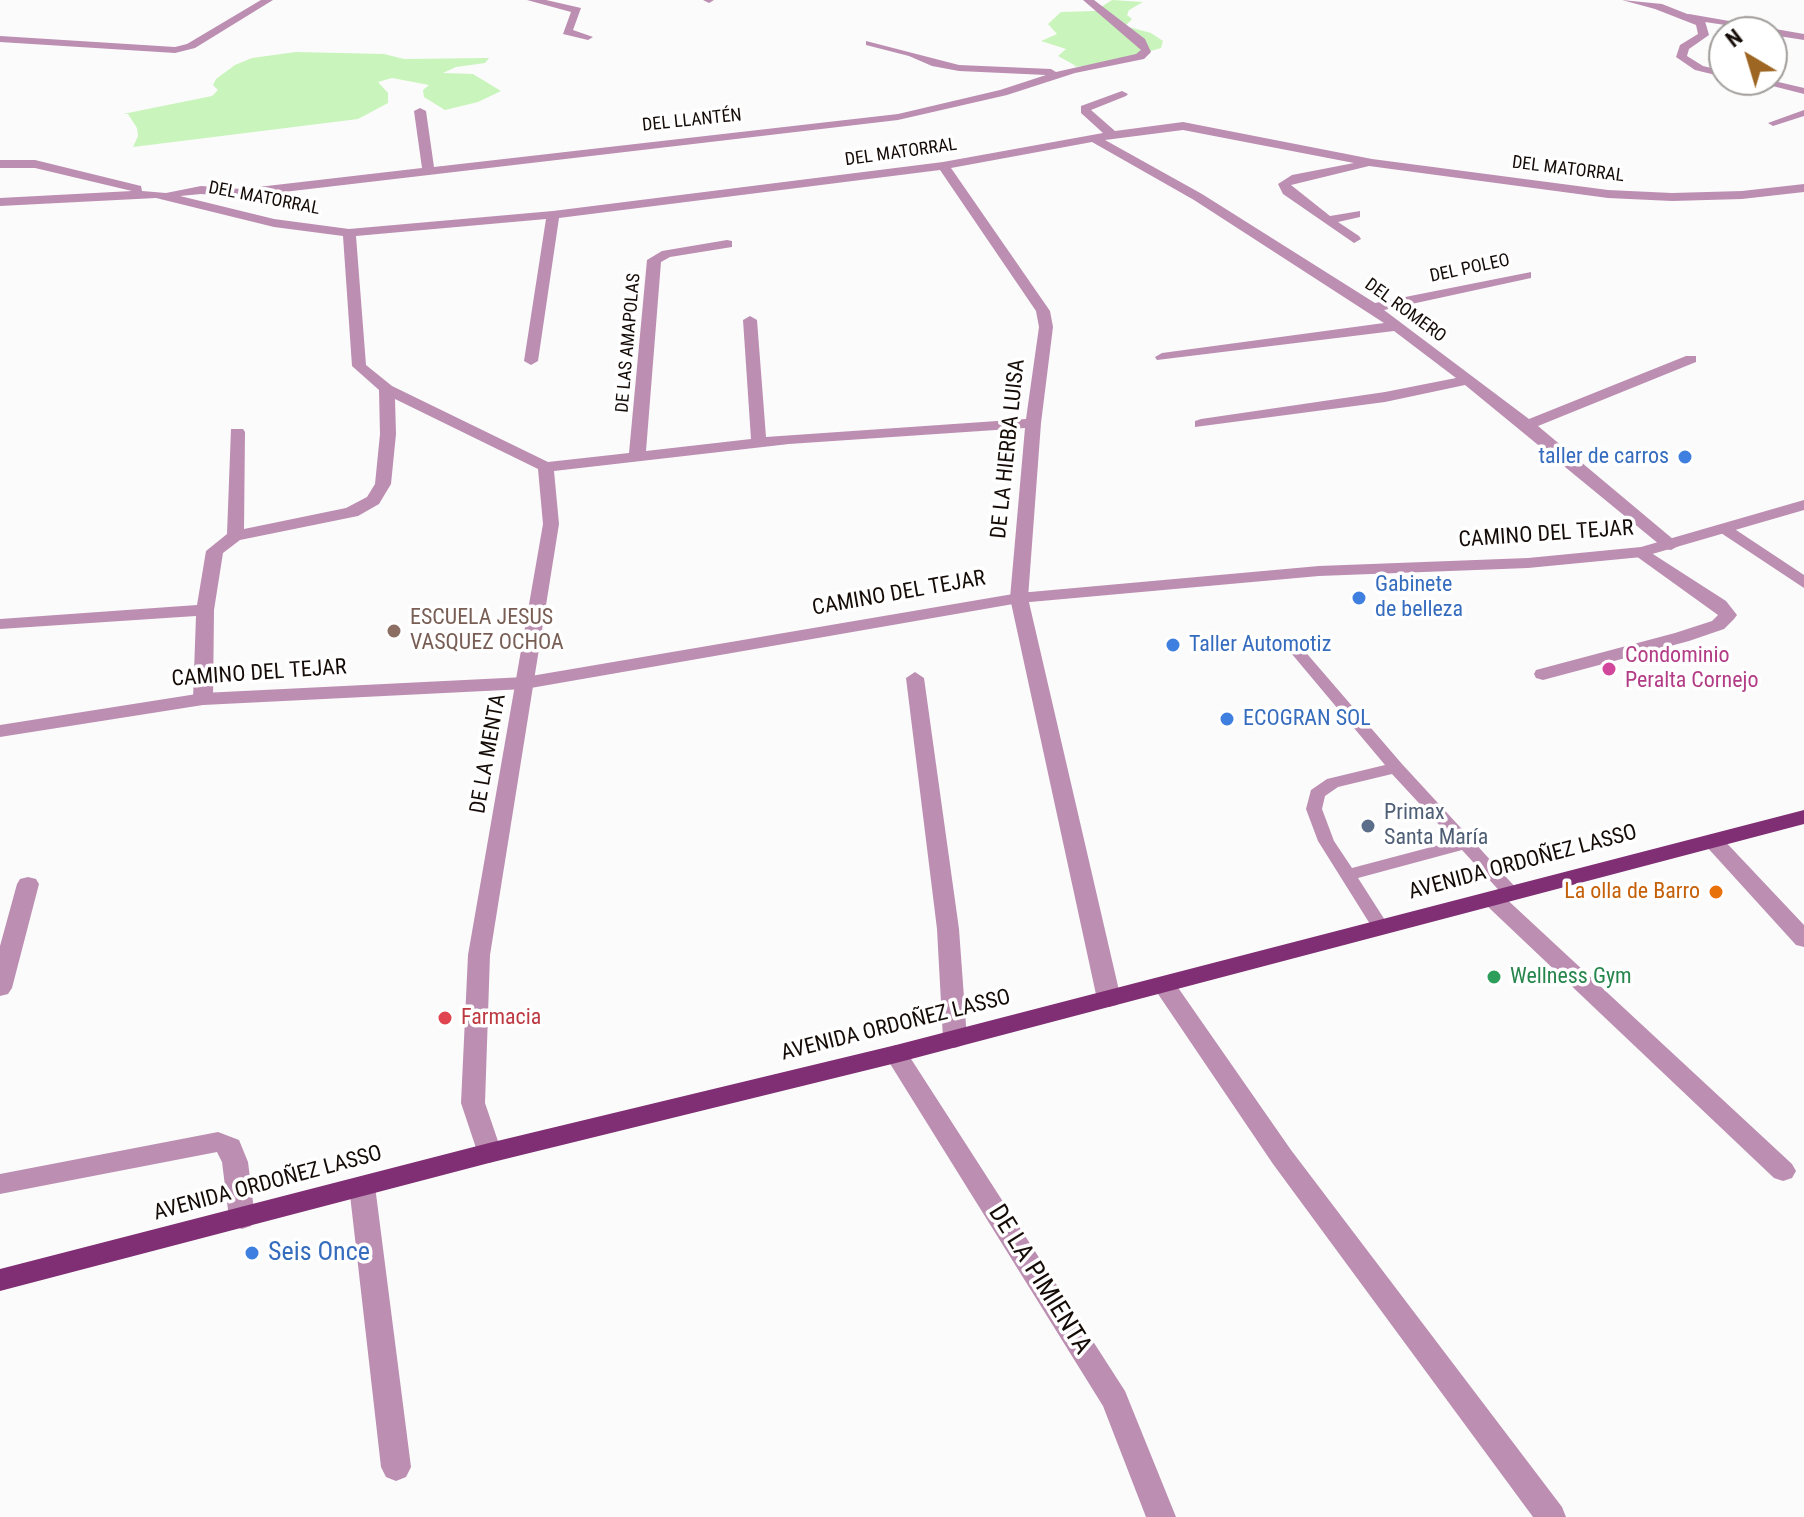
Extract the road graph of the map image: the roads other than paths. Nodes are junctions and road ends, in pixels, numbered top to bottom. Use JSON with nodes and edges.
{"nodes":[{"id":1,"x":268,"y":0,"type":"edge"},
{"id":2,"x":532,"y":0,"type":"edge"},
{"id":3,"x":1088,"y":0,"type":"edge"},
{"id":4,"x":1627,"y":0,"type":"edge"},
{"id":5,"x":1689,"y":17,"type":"junction"},
{"id":6,"x":588,"y":37,"type":"dead end"},
{"id":7,"x":1804,"y":37,"type":"edge"},
{"id":8,"x":0,"y":39,"type":"edge"},
{"id":9,"x":870,"y":43,"type":"dead end"},
{"id":10,"x":1708,"y":70,"type":"edge"},
{"id":11,"x":1067,"y":72,"type":"junction"},
{"id":12,"x":1122,"y":94,"type":"dead end"},
{"id":13,"x":420,"y":111,"type":"dead end"},
{"id":14,"x":1804,"y":113,"type":"edge"},
{"id":15,"x":1773,"y":123,"type":"dead end"},
{"id":16,"x":1112,"y":135,"type":"junction"},
{"id":17,"x":1095,"y":139,"type":"junction"},
{"id":18,"x":1372,"y":163,"type":"junction"},
{"id":19,"x":0,"y":164,"type":"edge"},
{"id":20,"x":943,"y":166,"type":"junction"},
{"id":21,"x":428,"y":170,"type":"junction"},
{"id":22,"x":1802,"y":189,"type":"edge"},
{"id":23,"x":156,"y":194,"type":"junction"},
{"id":24,"x":0,"y":202,"type":"edge"},
{"id":25,"x":1355,"y":214,"type":"dead end"},
{"id":26,"x":553,"y":215,"type":"junction"},
{"id":27,"x":1327,"y":220,"type":"junction"},
{"id":28,"x":349,"y":233,"type":"junction"},
{"id":29,"x":1354,"y":239,"type":"dead end"},
{"id":30,"x":727,"y":244,"type":"dead end"},
{"id":31,"x":1526,"y":275,"type":"dead end"},
{"id":32,"x":1373,"y":308,"type":"junction"},
{"id":33,"x":750,"y":320,"type":"dead end"},
{"id":34,"x":1397,"y":326,"type":"junction"},
{"id":35,"x":1162,"y":357,"type":"dead end"},
{"id":36,"x":1691,"y":359,"type":"dead end"},
{"id":37,"x":531,"y":361,"type":"dead end"},
{"id":38,"x":1468,"y":380,"type":"junction"},
{"id":39,"x":387,"y":389,"type":"junction"},
{"id":40,"x":1033,"y":423,"type":"junction"},
{"id":41,"x":1201,"y":424,"type":"dead end"},
{"id":42,"x":1527,"y":425,"type":"junction"},
{"id":43,"x":237,"y":432,"type":"dead end"},
{"id":44,"x":759,"y":443,"type":"junction"},
{"id":45,"x":637,"y":457,"type":"junction"},
{"id":46,"x":546,"y":467,"type":"junction"},
{"id":47,"x":1804,"y":505,"type":"edge"},
{"id":48,"x":1727,"y":529,"type":"junction"},
{"id":49,"x":235,"y":536,"type":"junction"},
{"id":50,"x":1671,"y":545,"type":"junction"},
{"id":51,"x":1642,"y":552,"type":"junction"},
{"id":52,"x":1804,"y":583,"type":"edge"},
{"id":53,"x":1019,"y":598,"type":"junction"},
{"id":54,"x":205,"y":610,"type":"junction"},
{"id":55,"x":0,"y":624,"type":"edge"},
{"id":56,"x":1291,"y":644,"type":"dead end"},
{"id":57,"x":1543,"y":674,"type":"dead end"},
{"id":58,"x":915,"y":678,"type":"dead end"},
{"id":59,"x":525,"y":683,"type":"junction"},
{"id":60,"x":203,"y":699,"type":"junction"},
{"id":61,"x":0,"y":731,"type":"edge"},
{"id":62,"x":1396,"y":768,"type":"junction"},
{"id":63,"x":1804,"y":817,"type":"edge"},
{"id":64,"x":1713,"y":841,"type":"junction"},
{"id":65,"x":1465,"y":844,"type":"junction"},
{"id":66,"x":1348,"y":875,"type":"junction"},
{"id":67,"x":28,"y":884,"type":"dead end"},
{"id":68,"x":1502,"y":896,"type":"junction"},
{"id":69,"x":1381,"y":928,"type":"junction"},
{"id":70,"x":1804,"y":939,"type":"edge"},
{"id":71,"x":1164,"y":985,"type":"junction"},
{"id":72,"x":0,"y":988,"type":"edge"},
{"id":73,"x":1109,"y":999,"type":"junction"},
{"id":74,"x":955,"y":1039,"type":"junction"},
{"id":75,"x":896,"y":1054,"type":"junction"},
{"id":76,"x":489,"y":1153,"type":"junction"},
{"id":77,"x":1783,"y":1171,"type":"dead end"},
{"id":78,"x":0,"y":1184,"type":"edge"},
{"id":79,"x":362,"y":1186,"type":"junction"},
{"id":80,"x":242,"y":1218,"type":"junction"},
{"id":81,"x":0,"y":1280,"type":"edge"},
{"id":82,"x":396,"y":1467,"type":"dead end"},
{"id":83,"x":1161,"y":1517,"type":"edge"},
{"id":84,"x":1551,"y":1517,"type":"edge"}],
"edges":[{"from":1,"to":8,"type":"street"},
{"from":2,"to":6,"type":"street"},
{"from":3,"to":11,"type":"street","name":"DEL LLANTÉN"},
{"from":4,"to":5,"type":"street"},
{"from":5,"to":7,"type":"street"},
{"from":5,"to":10,"type":"street"},
{"from":9,"to":11,"type":"street"},
{"from":11,"to":21,"type":"street","name":"DEL LLANTÉN"},
{"from":12,"to":16,"type":"street"},
{"from":13,"to":21,"type":"street"},
{"from":14,"to":15,"type":"lane"},
{"from":16,"to":17,"type":"street","name":"DEL MATORRAL"},
{"from":16,"to":18,"type":"street","name":"DEL MATORRAL"},
{"from":17,"to":20,"type":"street","name":"DEL MATORRAL"},
{"from":17,"to":32,"type":"street","name":"DEL ROMERO"},
{"from":18,"to":22,"type":"street","name":"DEL MATORRAL"},
{"from":18,"to":27,"type":"street"},
{"from":19,"to":23,"type":"street"},
{"from":20,"to":26,"type":"street","name":"DEL MATORRAL"},
{"from":20,"to":40,"type":"street","name":"DE LA HIERBA LUISA"},
{"from":21,"to":23,"type":"street","name":"DEL LLANTÉN"},
{"from":23,"to":24,"type":"street","name":"DEL MATORRAL"},
{"from":23,"to":28,"type":"street","name":"DEL MATORRAL"},
{"from":25,"to":27,"type":"street"},
{"from":26,"to":28,"type":"street","name":"DEL MATORRAL"},
{"from":26,"to":37,"type":"street"},
{"from":27,"to":29,"type":"street"},
{"from":28,"to":39,"type":"street"},
{"from":30,"to":45,"type":"street","name":"DE LAS AMAPOLAS"},
{"from":31,"to":32,"type":"street","name":"DEL POLEO"},
{"from":32,"to":34,"type":"street","name":"DEL ROMERO"},
{"from":33,"to":44,"type":"street"},
{"from":34,"to":35,"type":"street"},
{"from":34,"to":38,"type":"street","name":"DEL ROMERO"},
{"from":36,"to":42,"type":"street"},
{"from":38,"to":41,"type":"street"},
{"from":38,"to":42,"type":"street","name":"DEL ROMERO"},
{"from":39,"to":46,"type":"street"},
{"from":39,"to":49,"type":"street"},
{"from":40,"to":44,"type":"street"},
{"from":40,"to":53,"type":"street","name":"DE LA HIERBA LUISA"},
{"from":42,"to":50,"type":"street","name":"DEL ROMERO"},
{"from":43,"to":49,"type":"street"},
{"from":44,"to":45,"type":"street"},
{"from":45,"to":46,"type":"street"},
{"from":46,"to":59,"type":"street","name":"DE LA MENTA"},
{"from":47,"to":48,"type":"street","name":"CAMINO DEL TEJAR"},
{"from":48,"to":50,"type":"street","name":"CAMINO DEL TEJAR"},
{"from":48,"to":52,"type":"street"},
{"from":49,"to":54,"type":"street"},
{"from":50,"to":51,"type":"street","name":"CAMINO DEL TEJAR"},
{"from":51,"to":53,"type":"street","name":"CAMINO DEL TEJAR"},
{"from":51,"to":57,"type":"street"},
{"from":53,"to":59,"type":"street","name":"CAMINO DEL TEJAR"},
{"from":53,"to":73,"type":"street","name":"DE LA HIERBA LUISA"},
{"from":54,"to":55,"type":"street"},
{"from":54,"to":60,"type":"street"},
{"from":56,"to":62,"type":"lane"},
{"from":58,"to":74,"type":"street"},
{"from":59,"to":60,"type":"street","name":"CAMINO DEL TEJAR"},
{"from":59,"to":76,"type":"street","name":"DE LA MENTA"},
{"from":60,"to":61,"type":"street","name":"CAMINO DEL TEJAR"},
{"from":62,"to":65,"type":"lane"},
{"from":62,"to":66,"type":"lane"},
{"from":63,"to":64,"type":"main road","name":"AVENIDA ORDOÑEZ LASSO"},
{"from":64,"to":68,"type":"main road","name":"AVENIDA ORDOÑEZ LASSO"},
{"from":64,"to":70,"type":"street"},
{"from":65,"to":66,"type":"lane"},
{"from":65,"to":68,"type":"lane"},
{"from":66,"to":69,"type":"lane"},
{"from":67,"to":72,"type":"street"},
{"from":68,"to":69,"type":"main road","name":"AVENIDA ORDOÑEZ LASSO"},
{"from":68,"to":77,"type":"street"},
{"from":69,"to":71,"type":"main road","name":"AVENIDA ORDOÑEZ LASSO"},
{"from":71,"to":73,"type":"main road","name":"AVENIDA ORDOÑEZ LASSO"},
{"from":71,"to":84,"type":"street"},
{"from":73,"to":74,"type":"main road","name":"AVENIDA ORDOÑEZ LASSO"},
{"from":74,"to":75,"type":"main road","name":"AVENIDA ORDOÑEZ LASSO"},
{"from":75,"to":76,"type":"main road","name":"AVENIDA ORDOÑEZ LASSO"},
{"from":75,"to":83,"type":"street","name":"DE LA PIMIENTA"},
{"from":76,"to":79,"type":"main road","name":"AVENIDA ORDOÑEZ LASSO"},
{"from":78,"to":80,"type":"street"},
{"from":79,"to":80,"type":"main road","name":"AVENIDA ORDOÑEZ LASSO"},
{"from":79,"to":82,"type":"street"},
{"from":80,"to":81,"type":"main road","name":"AVENIDA ORDOÑEZ LASSO"}]}
